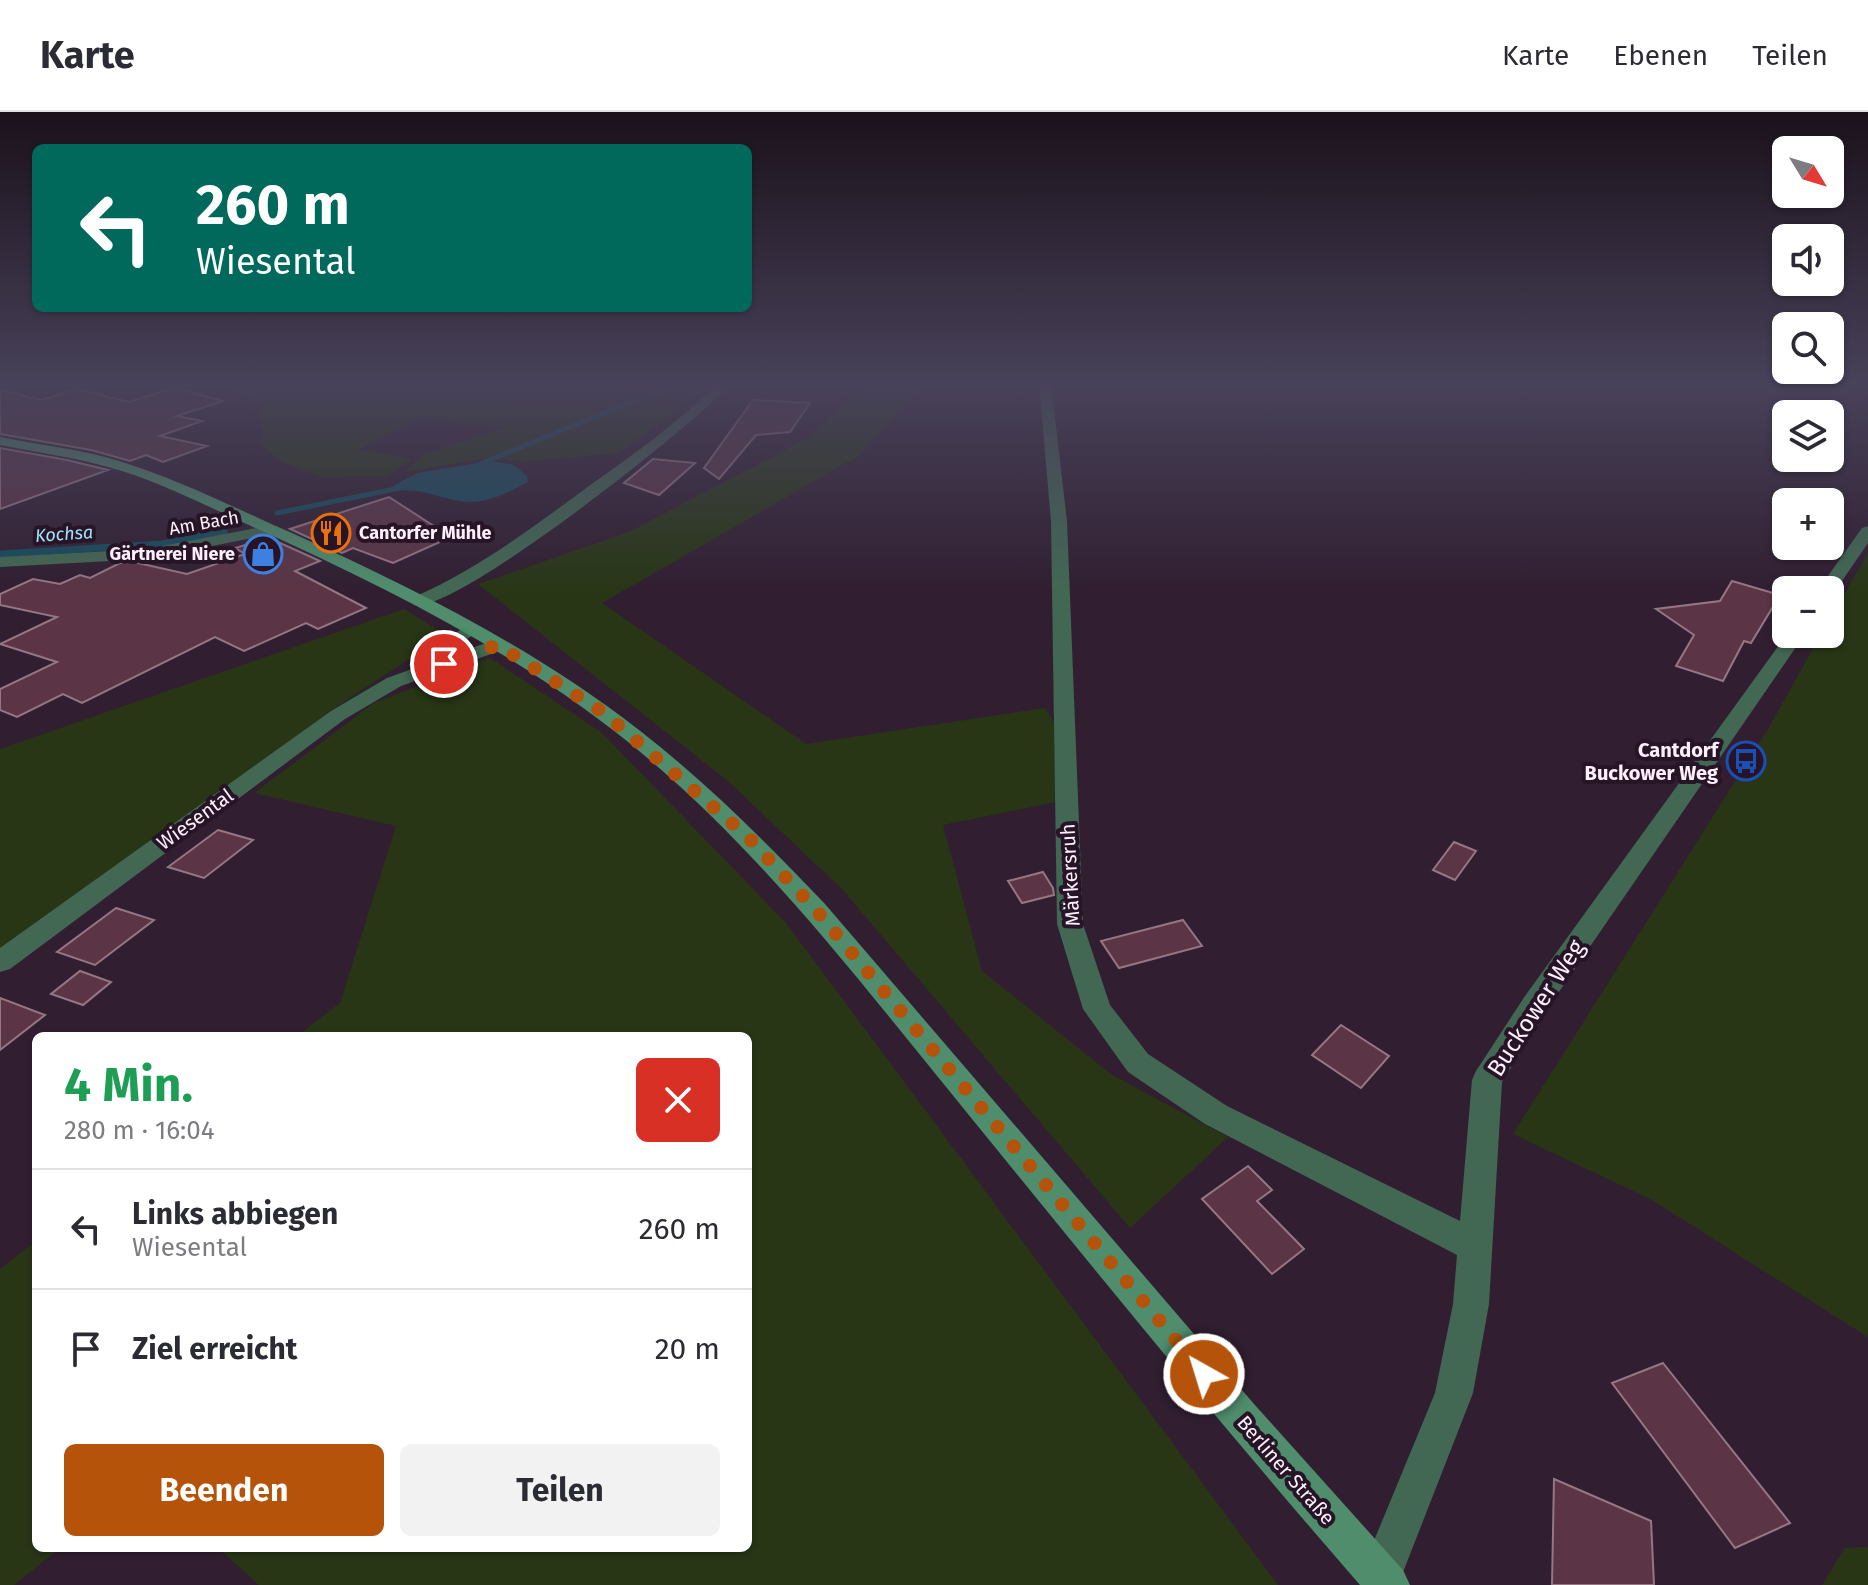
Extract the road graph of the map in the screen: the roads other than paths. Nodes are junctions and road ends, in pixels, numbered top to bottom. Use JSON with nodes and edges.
{"nodes":[{"id":1,"x":54,"y":452,"type":"edge"},
{"id":2,"x":644,"y":452,"type":"edge"},
{"id":3,"x":1052,"y":452,"type":"edge"},
{"id":4,"x":272,"y":530,"type":"junction"},
{"id":5,"x":1868,"y":531,"type":"edge"},
{"id":6,"x":0,"y":562,"type":"edge"},
{"id":7,"x":1837,"y":576,"type":"edge"},
{"id":8,"x":420,"y":601,"type":"junction"},
{"id":9,"x":471,"y":628,"type":"junction"},
{"id":10,"x":498,"y":645,"type":"junction"},
{"id":11,"x":1786,"y":648,"type":"edge"},
{"id":12,"x":394,"y":682,"type":"junction"},
{"id":13,"x":0,"y":962,"type":"edge"},
{"id":14,"x":1475,"y":1246,"type":"junction"},
{"id":15,"x":1384,"y":1581,"type":"edge"}],
"edges":[{"from":1,"to":4,"type":"main road","name":"Berliner Straße"},
{"from":2,"to":8,"type":"street"},
{"from":3,"to":14,"type":"street","name":"Märkersruh"},
{"from":4,"to":6,"type":"street","name":"Am Bach"},
{"from":4,"to":8,"type":"main road","name":"Berliner Straße"},
{"from":5,"to":7,"type":"street"},
{"from":8,"to":9,"type":"main road","name":"Berliner Straße"},
{"from":9,"to":10,"type":"main road","name":"Berliner Straße"},
{"from":9,"to":12,"type":"street","name":"Wiesental"},
{"from":10,"to":12,"type":"street","name":"Wiesental"},
{"from":10,"to":15,"type":"main road","name":"Berliner Straße"},
{"from":11,"to":14,"type":"street","name":"Buckower Weg"},
{"from":12,"to":13,"type":"street","name":"Wiesental"},
{"from":14,"to":15,"type":"street","name":"Buckower Weg"}]}
